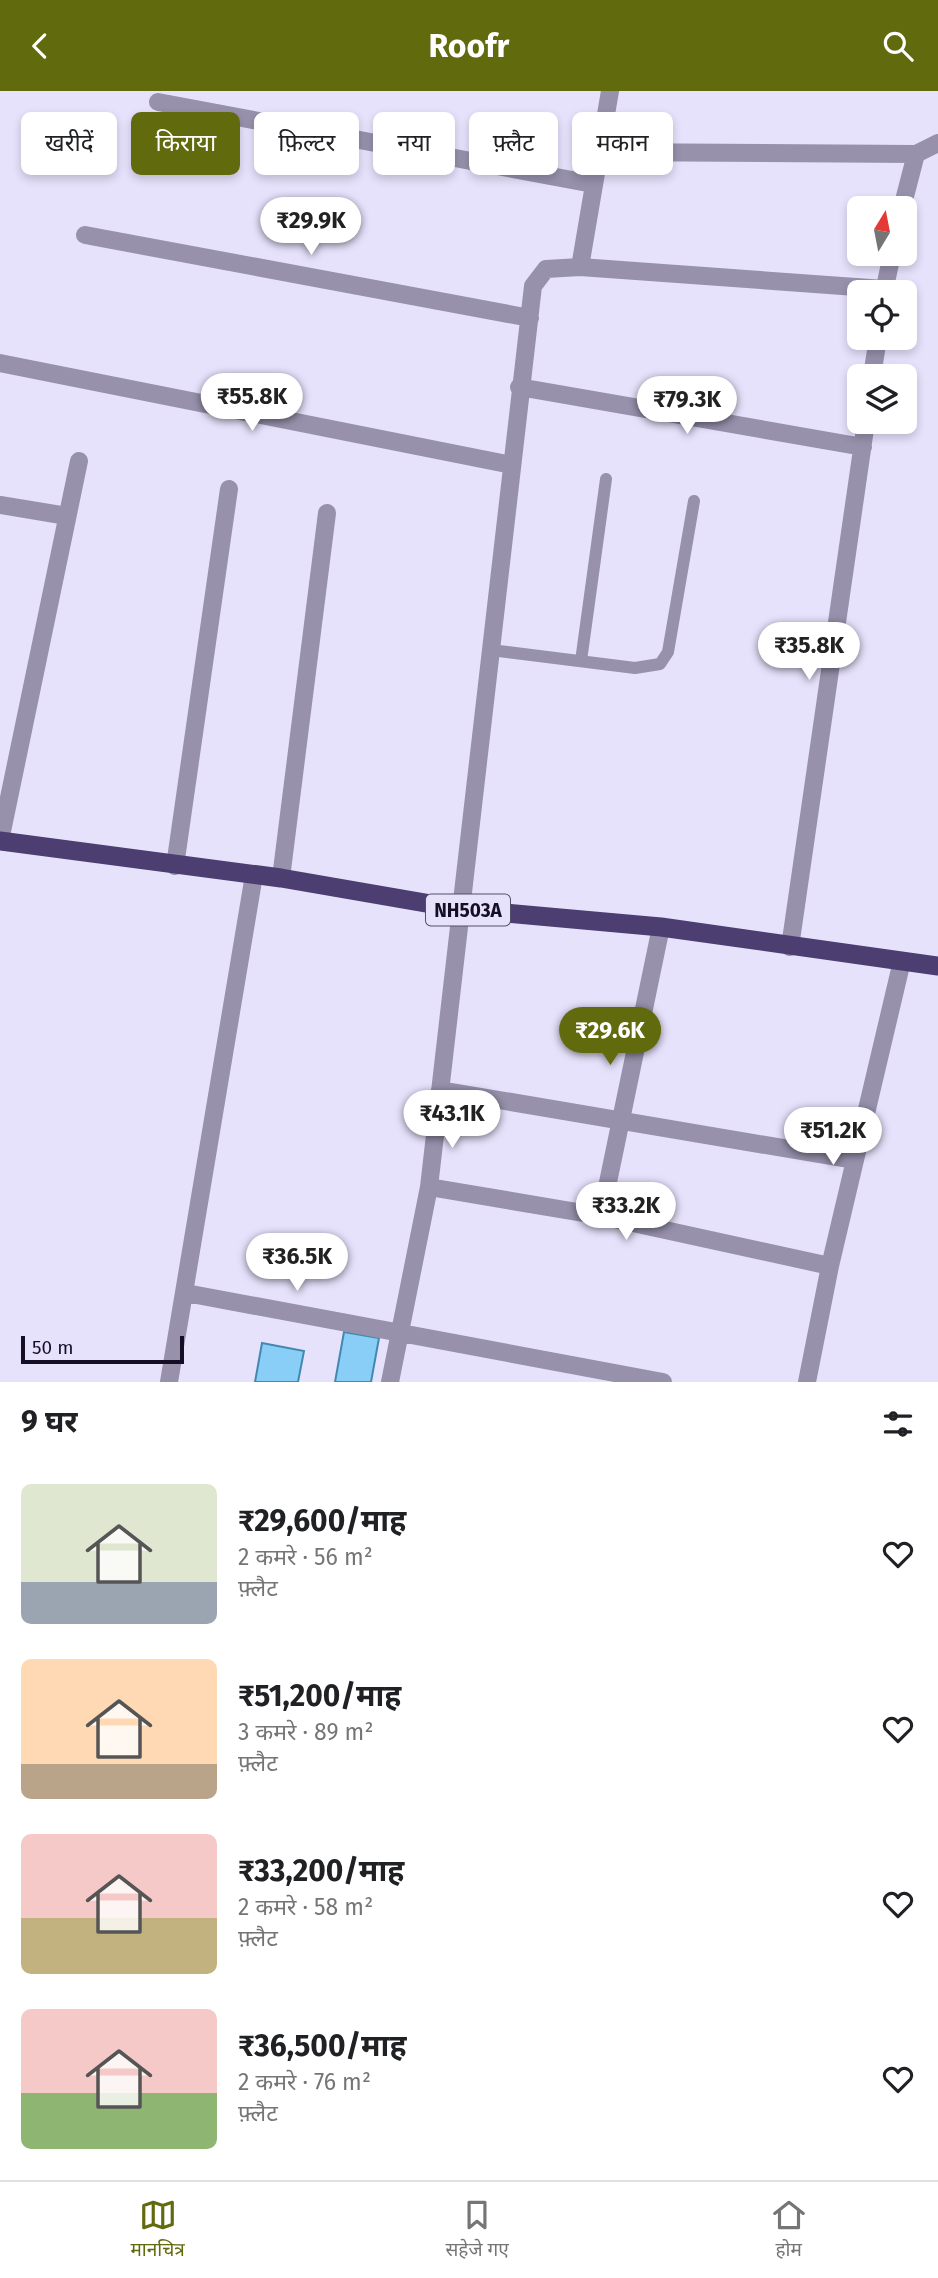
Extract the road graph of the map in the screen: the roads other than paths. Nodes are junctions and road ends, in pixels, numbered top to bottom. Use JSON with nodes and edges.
{"nodes":[{"id":1,"x":611,"y":91,"type":"edge"},
{"id":2,"x":158,"y":102,"type":"dead end"},
{"id":3,"x":607,"y":112,"type":"edge"},
{"id":4,"x":938,"y":143,"type":"edge"},
{"id":5,"x":673,"y":152,"type":"edge"},
{"id":6,"x":916,"y":154,"type":"junction"},
{"id":7,"x":595,"y":175,"type":"edge"},
{"id":8,"x":593,"y":184,"type":"junction"},
{"id":9,"x":905,"y":196,"type":"edge"},
{"id":10,"x":85,"y":235,"type":"dead end"},
{"id":11,"x":580,"y":267,"type":"junction"},
{"id":12,"x":847,"y":288,"type":"edge"},
{"id":13,"x":530,"y":318,"type":"junction"},
{"id":14,"x":0,"y":363,"type":"edge"},
{"id":15,"x":519,"y":387,"type":"junction"},
{"id":16,"x":865,"y":434,"type":"edge"},
{"id":17,"x":863,"y":447,"type":"junction"},
{"id":18,"x":79,"y":461,"type":"dead end"},
{"id":19,"x":512,"y":465,"type":"junction"},
{"id":20,"x":606,"y":479,"type":"dead end"},
{"id":21,"x":229,"y":489,"type":"dead end"},
{"id":22,"x":694,"y":501,"type":"dead end"},
{"id":23,"x":0,"y":505,"type":"edge"},
{"id":24,"x":327,"y":513,"type":"dead end"},
{"id":25,"x":67,"y":516,"type":"junction"},
{"id":26,"x":491,"y":650,"type":"junction"},
{"id":27,"x":581,"y":661,"type":"junction"},
{"id":28,"x":0,"y":841,"type":"edge"},
{"id":29,"x":175,"y":866,"type":"junction"},
{"id":30,"x":254,"y":875,"type":"junction"},
{"id":31,"x":281,"y":879,"type":"junction"},
{"id":32,"x":460,"y":909,"type":"junction"},
{"id":33,"x":661,"y":927,"type":"junction"},
{"id":34,"x":790,"y":947,"type":"junction"},
{"id":35,"x":902,"y":961,"type":"junction"},
{"id":36,"x":938,"y":965,"type":"edge"},
{"id":37,"x":440,"y":1090,"type":"junction"},
{"id":38,"x":619,"y":1119,"type":"junction"},
{"id":39,"x":854,"y":1160,"type":"junction"},
{"id":40,"x":429,"y":1187,"type":"junction"},
{"id":41,"x":601,"y":1216,"type":"junction"},
{"id":42,"x":830,"y":1266,"type":"junction"},
{"id":43,"x":186,"y":1293,"type":"junction"},
{"id":44,"x":401,"y":1332,"type":"junction"},
{"id":45,"x":169,"y":1382,"type":"edge"},
{"id":46,"x":390,"y":1382,"type":"edge"},
{"id":47,"x":663,"y":1382,"type":"edge"},
{"id":48,"x":807,"y":1382,"type":"edge"}],
"edges":[{"from":1,"to":3,"type":"street"},
{"from":2,"to":8,"type":"street"},
{"from":4,"to":6,"type":"street"},
{"from":5,"to":6,"type":"street"},
{"from":6,"to":9,"type":"street"},
{"from":7,"to":8,"type":"street"},
{"from":8,"to":11,"type":"street"},
{"from":10,"to":13,"type":"street"},
{"from":11,"to":12,"type":"street"},
{"from":11,"to":13,"type":"street"},
{"from":13,"to":15,"type":"street"},
{"from":14,"to":19,"type":"street"},
{"from":15,"to":17,"type":"street"},
{"from":15,"to":19,"type":"street"},
{"from":16,"to":17,"type":"street"},
{"from":17,"to":34,"type":"street"},
{"from":18,"to":25,"type":"street"},
{"from":19,"to":26,"type":"street"},
{"from":20,"to":27,"type":"lane"},
{"from":21,"to":29,"type":"street"},
{"from":22,"to":27,"type":"lane"},
{"from":23,"to":25,"type":"street"},
{"from":24,"to":31,"type":"street"},
{"from":25,"to":28,"type":"street"},
{"from":26,"to":27,"type":"lane"},
{"from":26,"to":32,"type":"street"},
{"from":28,"to":29,"type":"highway","number":"NH503A"},
{"from":29,"to":30,"type":"highway","number":"NH503A"},
{"from":30,"to":31,"type":"highway","number":"NH503A"},
{"from":30,"to":43,"type":"street"},
{"from":31,"to":32,"type":"highway","number":"NH503A"},
{"from":32,"to":33,"type":"highway","number":"NH503A"},
{"from":32,"to":37,"type":"street"},
{"from":33,"to":34,"type":"highway","number":"NH503A"},
{"from":33,"to":38,"type":"street"},
{"from":34,"to":35,"type":"highway","number":"NH503A"},
{"from":35,"to":36,"type":"highway","number":"NH503A"},
{"from":35,"to":39,"type":"street"},
{"from":37,"to":38,"type":"street"},
{"from":37,"to":40,"type":"street"},
{"from":38,"to":39,"type":"street"},
{"from":38,"to":41,"type":"street"},
{"from":39,"to":42,"type":"street"},
{"from":40,"to":41,"type":"street"},
{"from":40,"to":44,"type":"street"},
{"from":41,"to":42,"type":"street"},
{"from":42,"to":48,"type":"street"},
{"from":43,"to":44,"type":"street"},
{"from":43,"to":45,"type":"street"},
{"from":44,"to":46,"type":"street"},
{"from":44,"to":47,"type":"street"}]}
